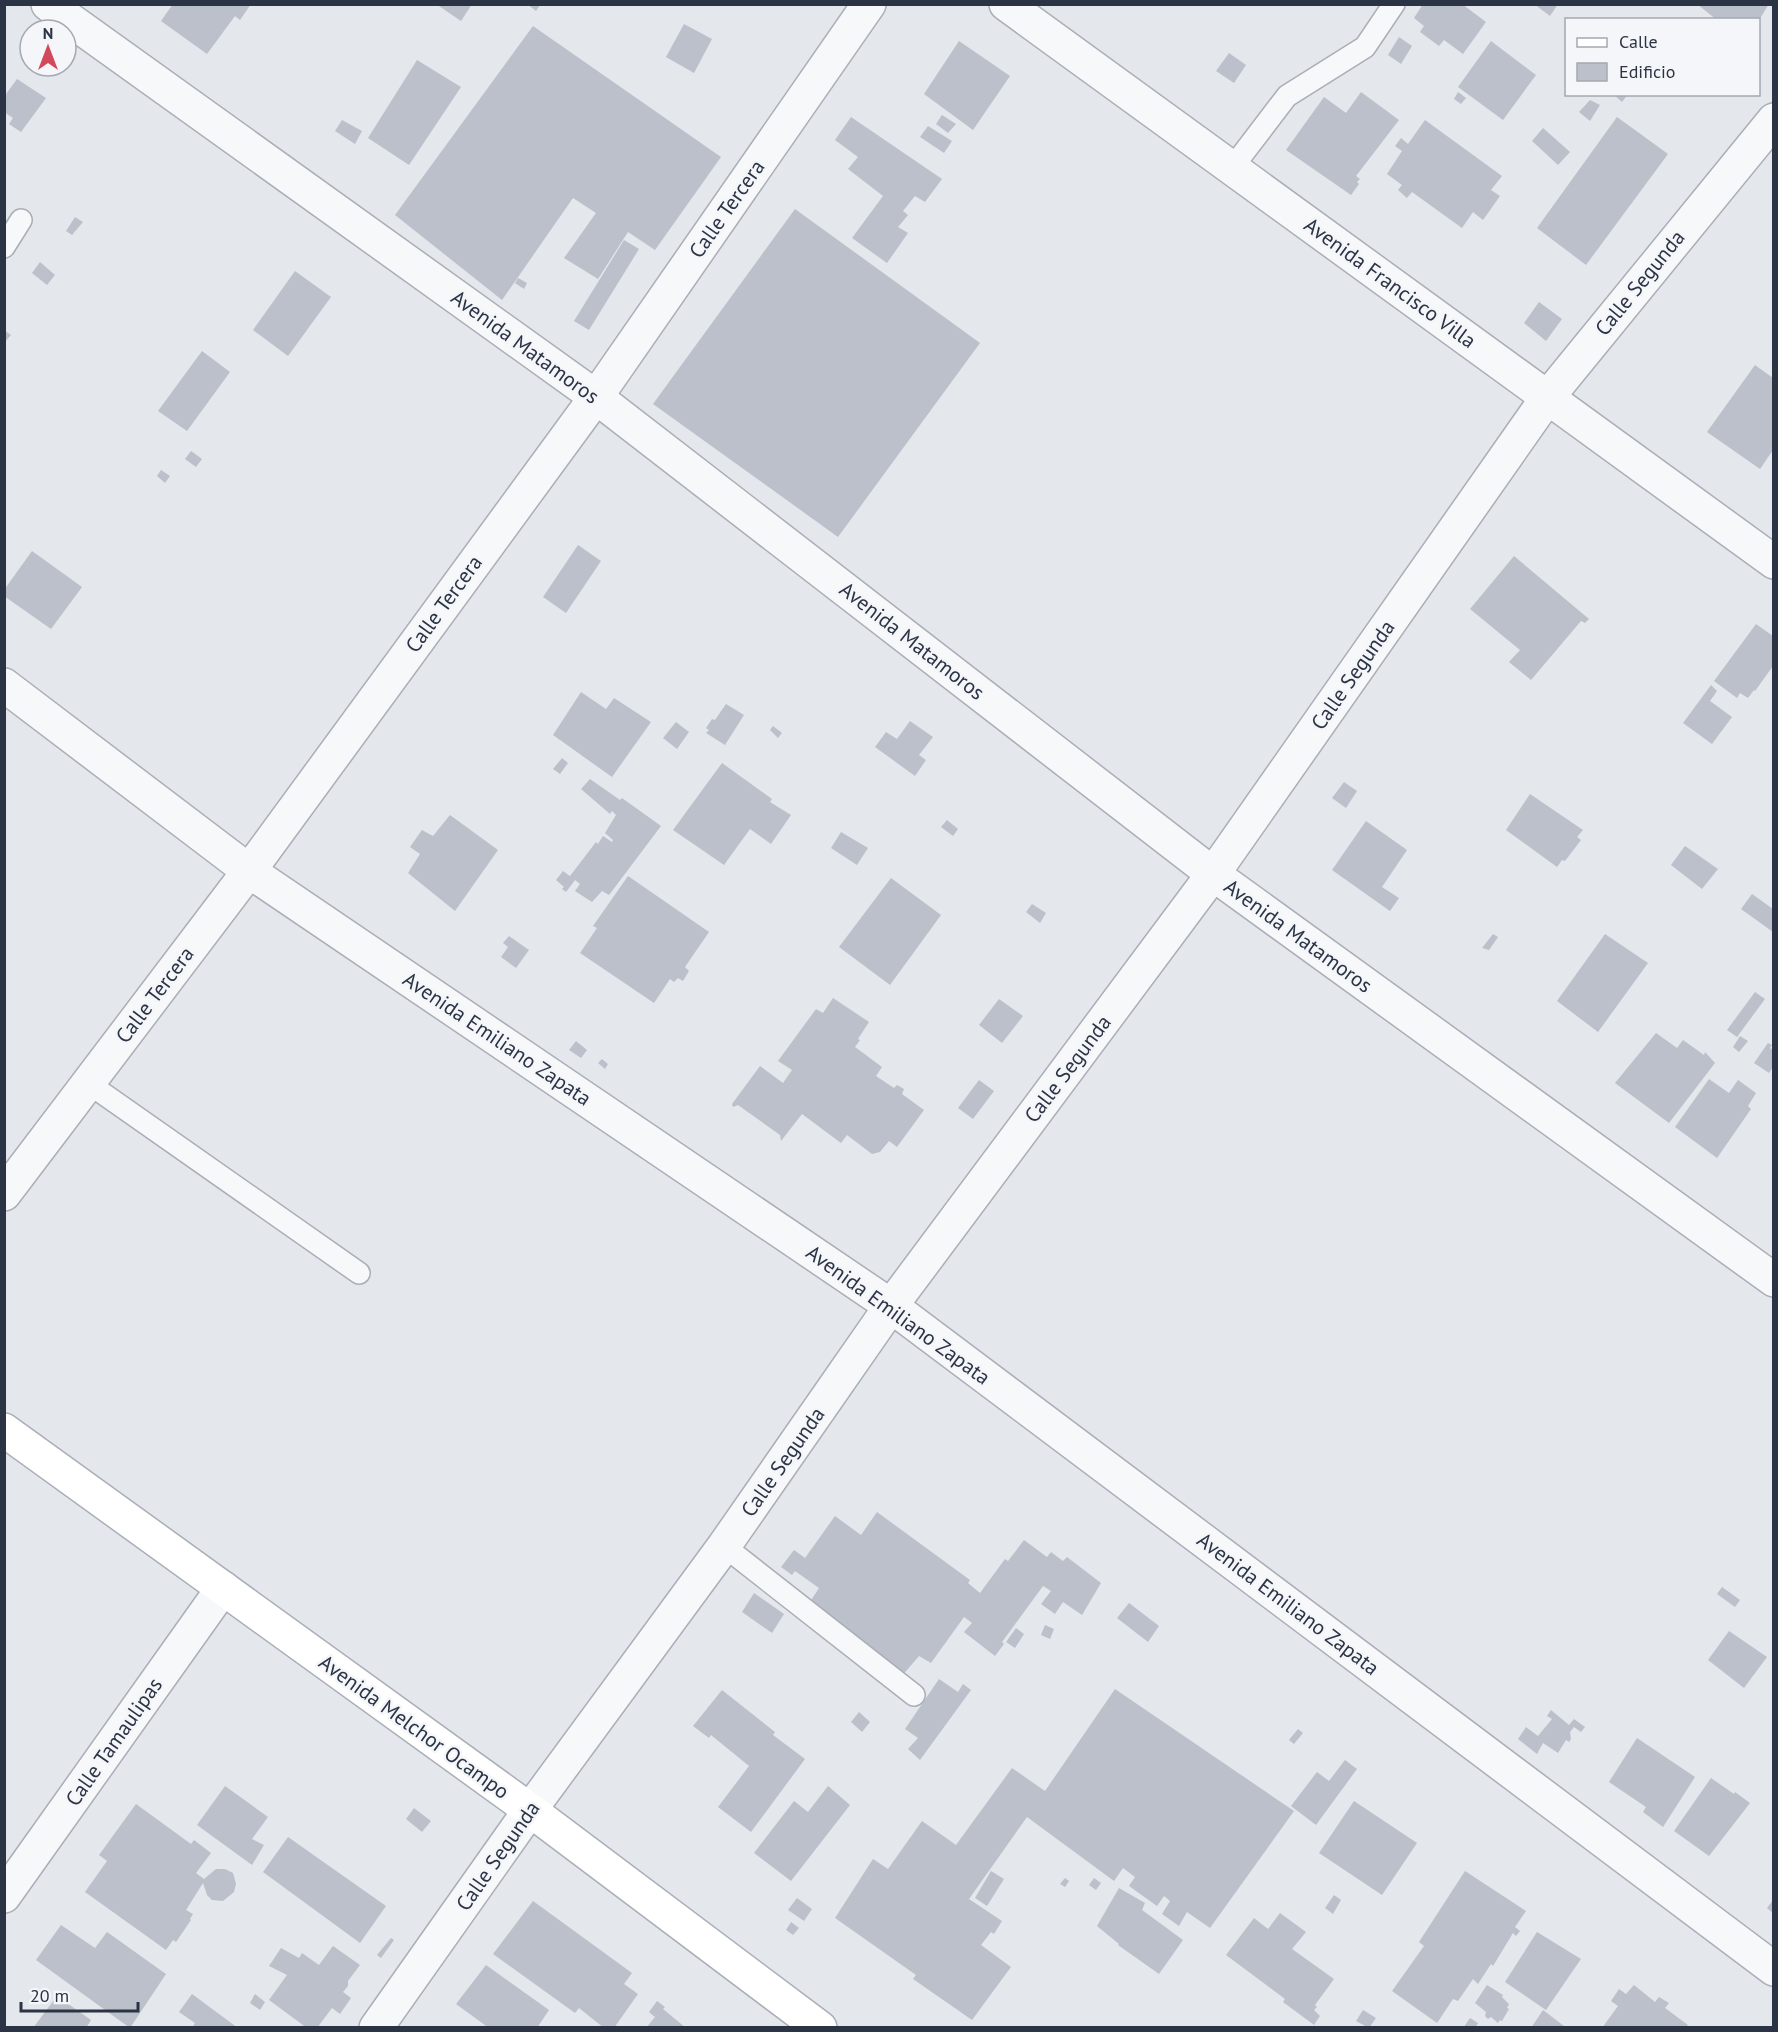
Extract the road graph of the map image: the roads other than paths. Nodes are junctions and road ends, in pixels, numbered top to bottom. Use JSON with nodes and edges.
{"nodes":[{"id":1,"x":48,"y":4,"type":"edge"},
{"id":2,"x":869,"y":4,"type":"edge"},
{"id":3,"x":1006,"y":4,"type":"edge"},
{"id":4,"x":1394,"y":4,"type":"edge"},
{"id":5,"x":1773,"y":120,"type":"edge"},
{"id":6,"x":1232,"y":168,"type":"junction"},
{"id":7,"x":21,"y":220,"type":"dead end"},
{"id":8,"x":4,"y":247,"type":"edge"},
{"id":9,"x":596,"y":397,"type":"junction"},
{"id":10,"x":1547,"y":398,"type":"junction"},
{"id":11,"x":1773,"y":562,"type":"edge"},
{"id":12,"x":4,"y":685,"type":"edge"},
{"id":13,"x":249,"y":871,"type":"junction"},
{"id":14,"x":1213,"y":874,"type":"junction"},
{"id":15,"x":88,"y":1083,"type":"junction"},
{"id":16,"x":4,"y":1194,"type":"edge"},
{"id":17,"x":359,"y":1273,"type":"dead end"},
{"id":18,"x":1773,"y":1280,"type":"edge"},
{"id":19,"x":891,"y":1306,"type":"junction"},
{"id":20,"x":4,"y":1430,"type":"edge"},
{"id":21,"x":724,"y":1546,"type":"junction"},
{"id":22,"x":223,"y":1588,"type":"junction"},
{"id":23,"x":914,"y":1695,"type":"dead end"},
{"id":24,"x":530,"y":1810,"type":"junction"},
{"id":25,"x":4,"y":1896,"type":"edge"},
{"id":26,"x":1773,"y":1969,"type":"edge"},
{"id":27,"x":819,"y":2027,"type":"edge"},
{"id":28,"x":376,"y":2028,"type":"edge"}],
"edges":[{"from":1,"to":9,"type":"street","name":"Avenida Matamoros"},
{"from":2,"to":9,"type":"street","name":"Calle Tercera"},
{"from":3,"to":6,"type":"street","name":"Avenida Francisco Villa"},
{"from":4,"to":6,"type":"lane"},
{"from":5,"to":10,"type":"street","name":"Calle Segunda"},
{"from":6,"to":10,"type":"street","name":"Avenida Francisco Villa"},
{"from":7,"to":8,"type":"lane"},
{"from":9,"to":13,"type":"street","name":"Calle Tercera"},
{"from":9,"to":14,"type":"street","name":"Avenida Matamoros"},
{"from":10,"to":11,"type":"street","name":"Avenida Francisco Villa"},
{"from":10,"to":14,"type":"street","name":"Calle Segunda"},
{"from":12,"to":13,"type":"street","name":"Avenida Emiliano Zapata"},
{"from":13,"to":15,"type":"street","name":"Calle Tercera"},
{"from":13,"to":19,"type":"street","name":"Avenida Emiliano Zapata"},
{"from":14,"to":18,"type":"street","name":"Avenida Matamoros"},
{"from":14,"to":19,"type":"street","name":"Calle Segunda"},
{"from":15,"to":16,"type":"street","name":"Calle Tercera"},
{"from":15,"to":17,"type":"lane"},
{"from":19,"to":21,"type":"street","name":"Calle Segunda"},
{"from":19,"to":26,"type":"street","name":"Avenida Emiliano Zapata"},
{"from":20,"to":22,"type":"main road","name":"Avenida Melchor Ocampo"},
{"from":21,"to":23,"type":"lane"},
{"from":21,"to":24,"type":"street","name":"Calle Segunda"},
{"from":22,"to":24,"type":"main road","name":"Avenida Melchor Ocampo"},
{"from":22,"to":25,"type":"street","name":"Calle Tamaulipas"},
{"from":24,"to":27,"type":"main road","name":"Avenida Melchor Ocampo"},
{"from":24,"to":28,"type":"street","name":"Calle Segunda"}]}
